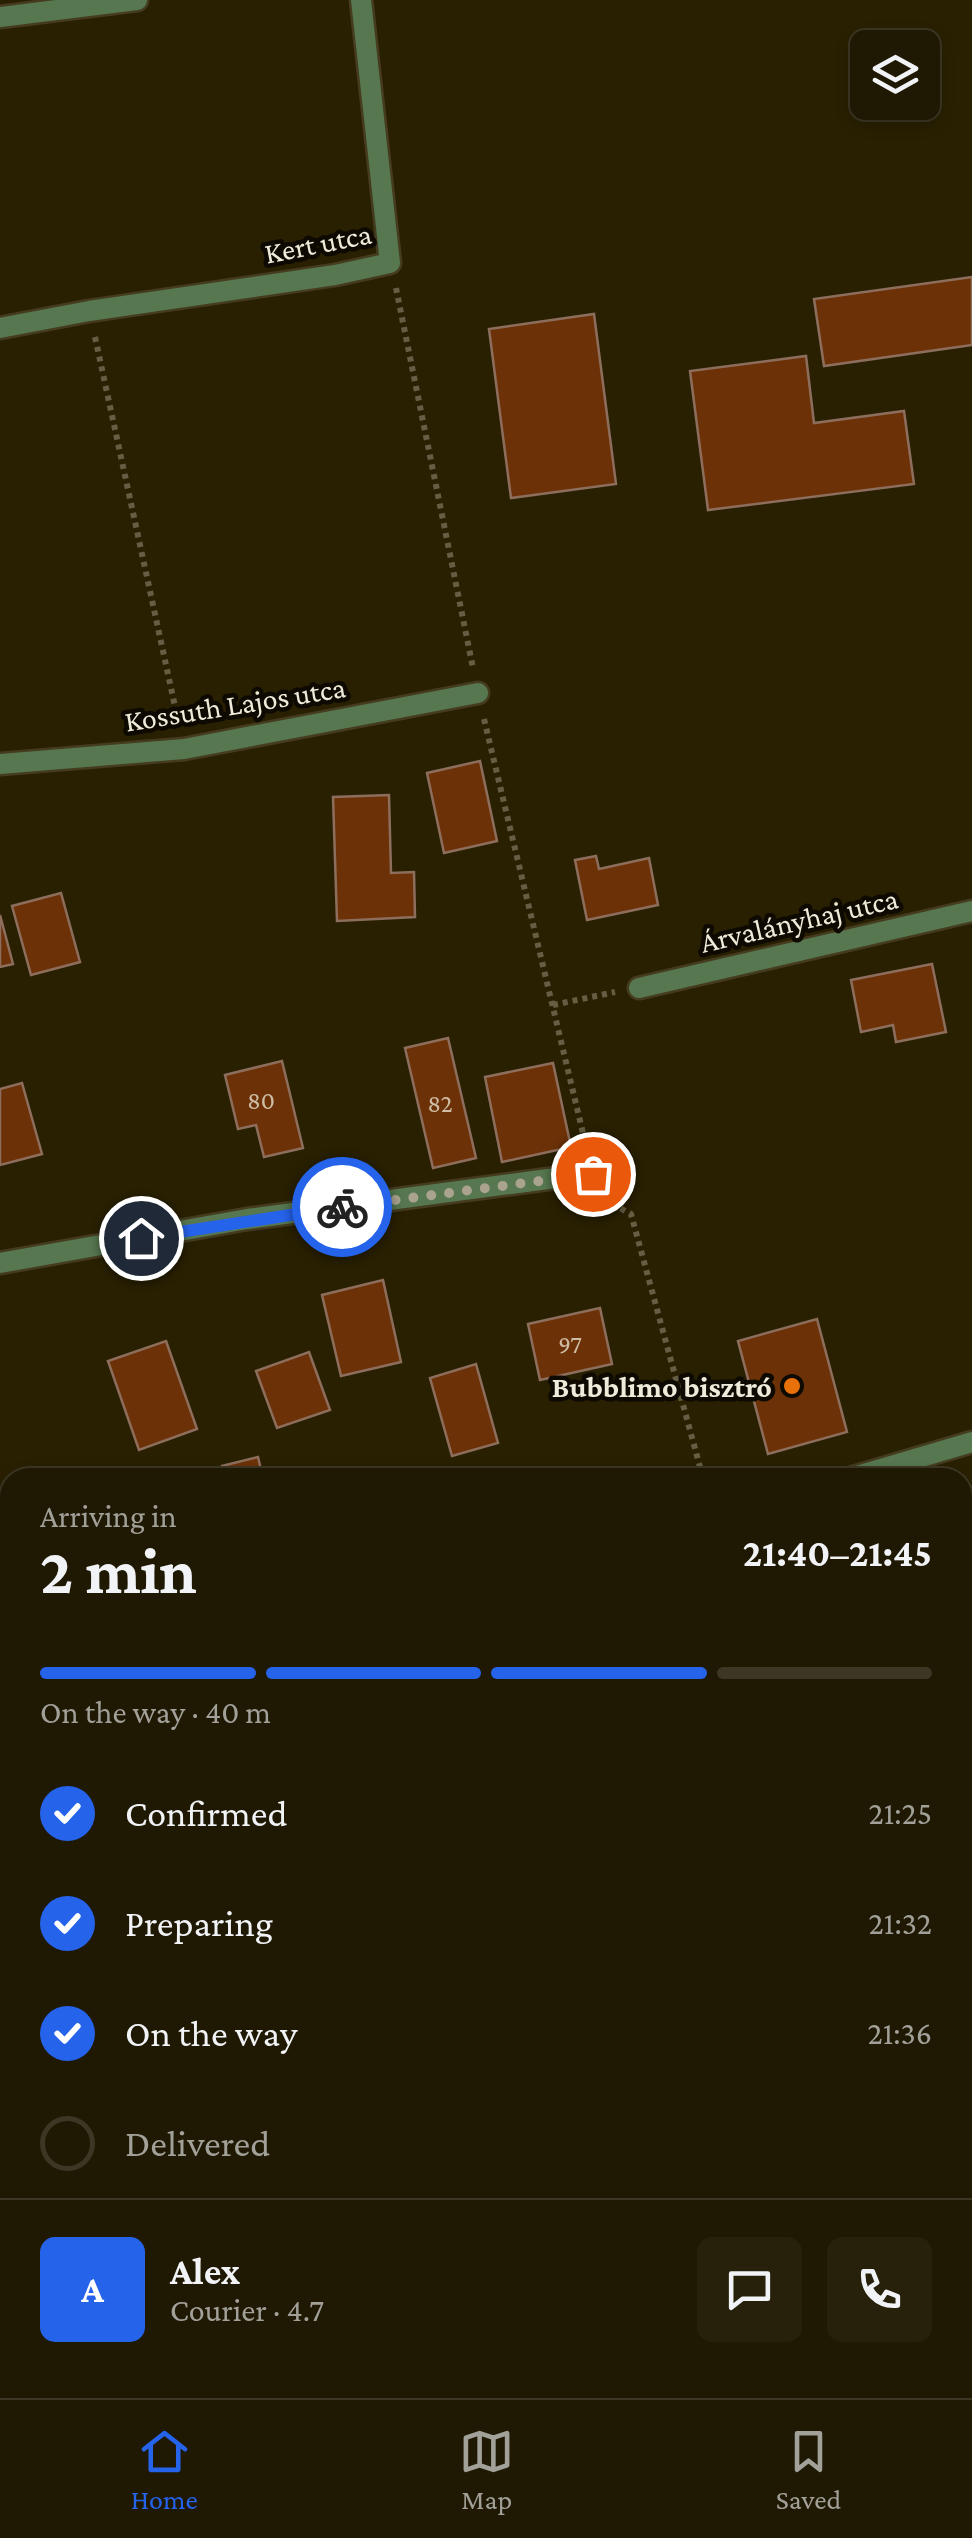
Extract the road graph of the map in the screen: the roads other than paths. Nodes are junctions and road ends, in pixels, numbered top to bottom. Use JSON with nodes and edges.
{"nodes":[{"id":1,"x":137,"y":0,"type":"edge"},
{"id":2,"x":361,"y":0,"type":"edge"},
{"id":3,"x":0,"y":17,"type":"edge"},
{"id":4,"x":0,"y":328,"type":"edge"},
{"id":5,"x":478,"y":693,"type":"dead end"},
{"id":6,"x":0,"y":764,"type":"edge"},
{"id":7,"x":972,"y":911,"type":"edge"},
{"id":8,"x":639,"y":988,"type":"road end"},
{"id":9,"x":593,"y":1174,"type":"road end"},
{"id":10,"x":0,"y":1262,"type":"edge"},
{"id":11,"x":972,"y":1442,"type":"edge"},
{"id":12,"x":884,"y":1468,"type":"edge"}],
"edges":[{"from":1,"to":3,"type":"street"},
{"from":2,"to":4,"type":"street","name":"Kert utca"},
{"from":5,"to":6,"type":"street","name":"Kossuth Lajos utca"},
{"from":7,"to":8,"type":"street","name":"Árvalányhaj utca"},
{"from":9,"to":10,"type":"street"},
{"from":11,"to":12,"type":"street"}]}
